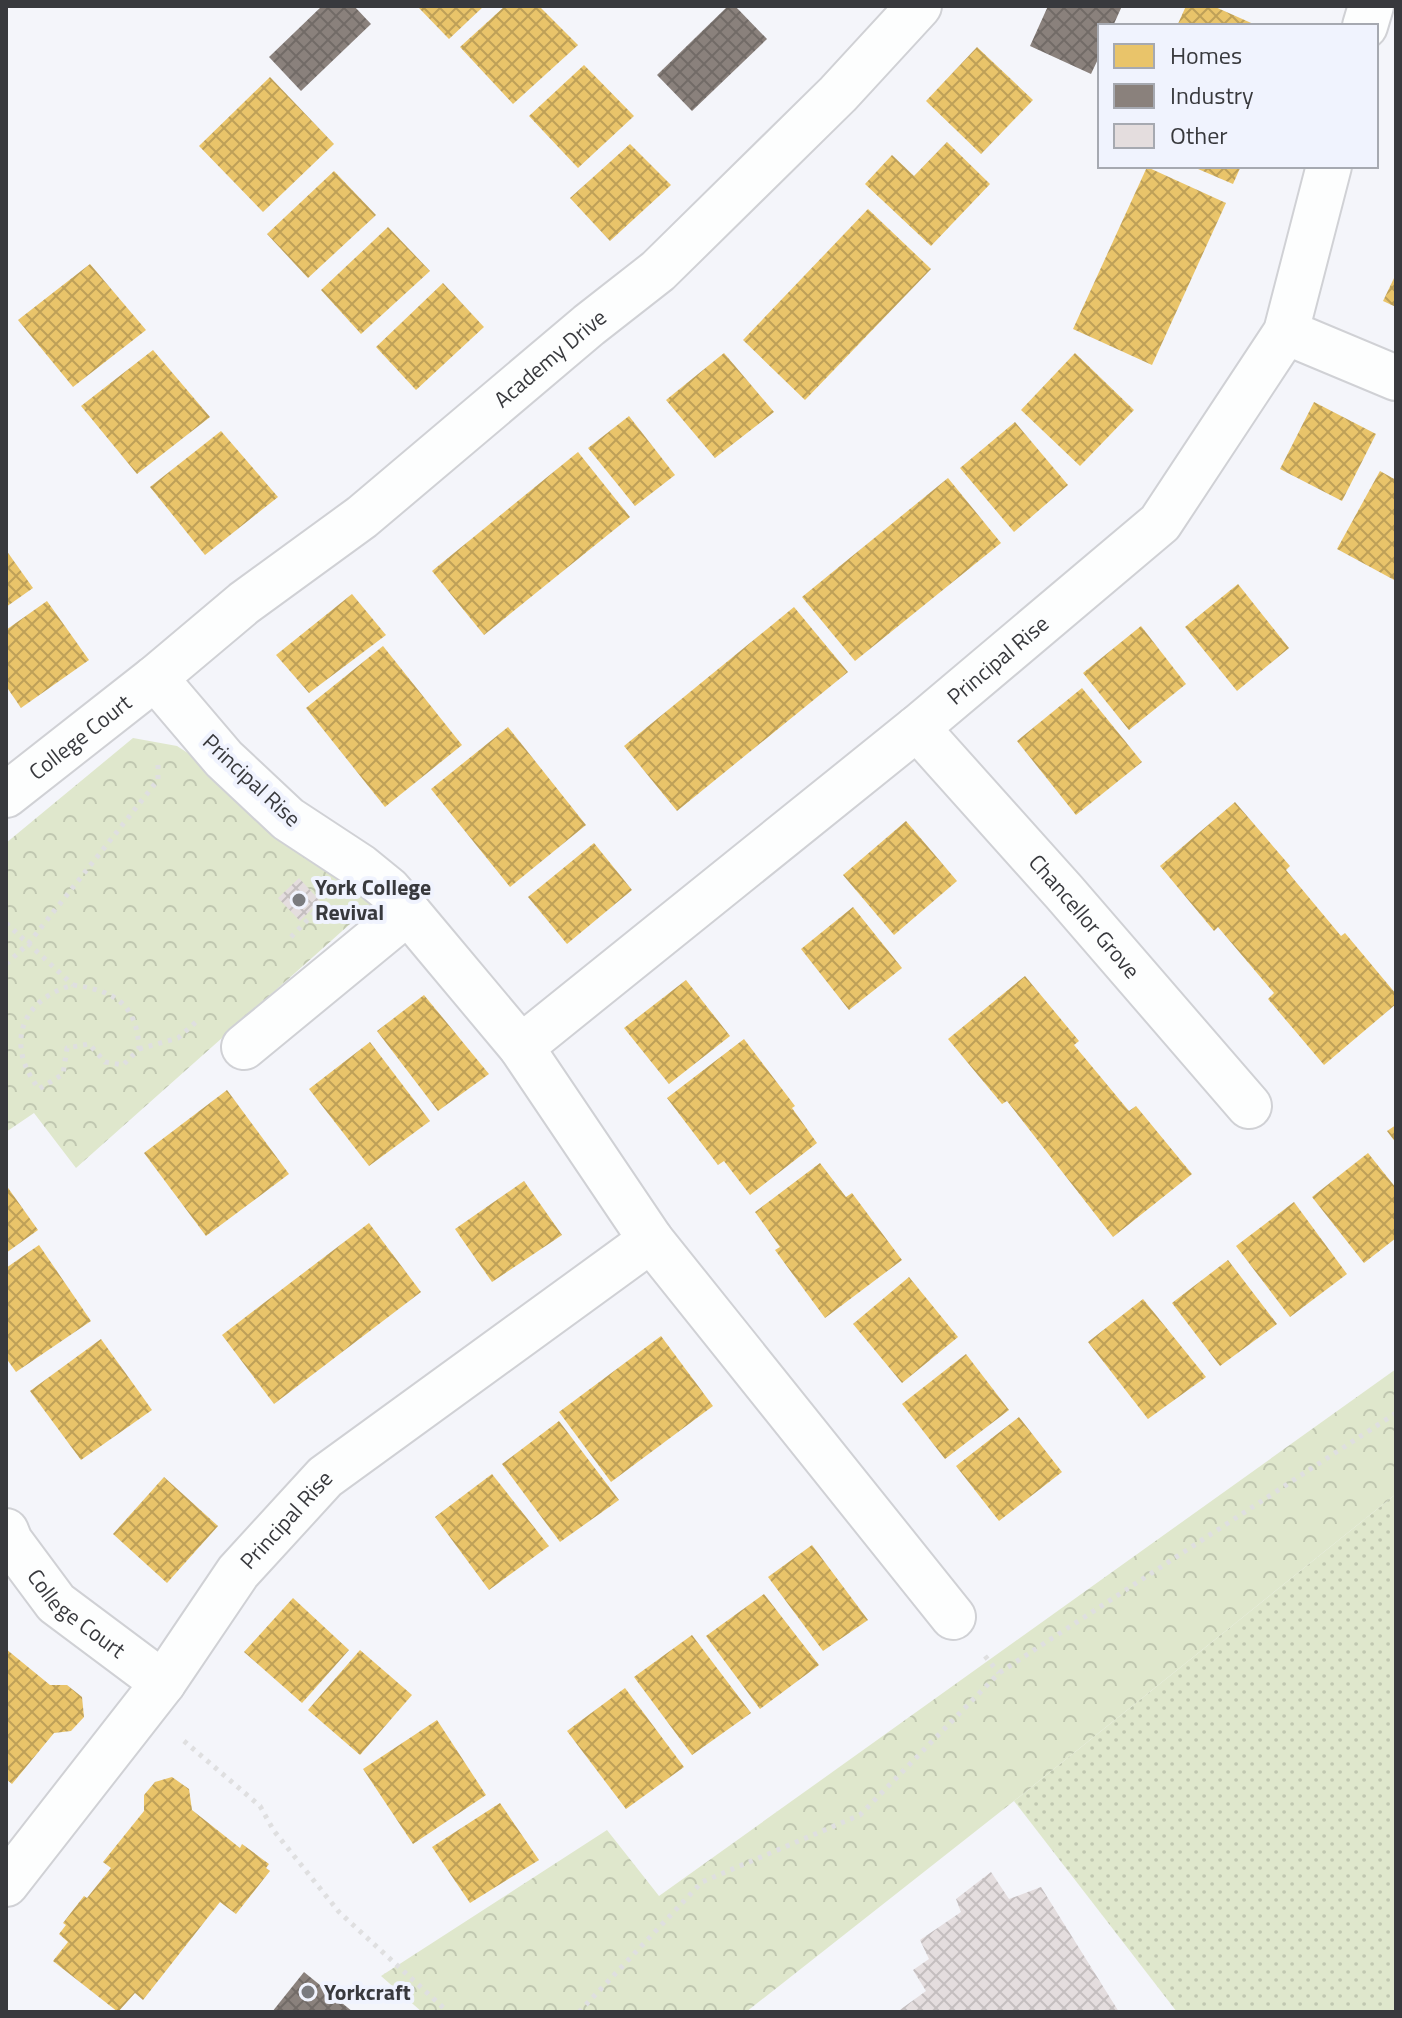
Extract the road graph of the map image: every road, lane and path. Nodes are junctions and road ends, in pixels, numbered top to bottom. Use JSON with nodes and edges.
{"nodes":[{"id":1,"x":919,"y":6,"type":"edge"},
{"id":2,"x":1328,"y":168,"type":"edge"},
{"id":3,"x":1286,"y":332,"type":"junction"},
{"id":4,"x":1396,"y":378,"type":"edge"},
{"id":5,"x":155,"y":678,"type":"junction"},
{"id":6,"x":917,"y":728,"type":"junction"},
{"id":7,"x":6,"y":795,"type":"edge"},
{"id":8,"x":408,"y":912,"type":"junction"},
{"id":9,"x":6,"y":923,"type":"edge"},
{"id":10,"x":28,"y":944,"type":"junction"},
{"id":11,"x":6,"y":964,"type":"edge"},
{"id":12,"x":73,"y":985,"type":"junction"},
{"id":13,"x":244,"y":1047,"type":"dead end"},
{"id":14,"x":521,"y":1047,"type":"junction"},
{"id":15,"x":1249,"y":1106,"type":"dead end"},
{"id":16,"x":651,"y":1240,"type":"junction"},
{"id":17,"x":1396,"y":1413,"type":"edge"},
{"id":18,"x":6,"y":1531,"type":"edge"},
{"id":19,"x":953,"y":1617,"type":"dead end"},
{"id":20,"x":152,"y":1696,"type":"junction"},
{"id":21,"x":6,"y":1884,"type":"edge"},
{"id":22,"x":448,"y":2012,"type":"edge"},
{"id":23,"x":579,"y":2012,"type":"edge"}],
"edges":[{"from":1,"to":5,"type":"street","name":"Academy Drive"},
{"from":2,"to":3,"type":"street","name":"Principal Rise"},
{"from":3,"to":4,"type":"street"},
{"from":3,"to":6,"type":"street","name":"Principal Rise"},
{"from":5,"to":7,"type":"street","name":"College Court"},
{"from":5,"to":8,"type":"street","name":"Principal Rise"},
{"from":5,"to":10,"type":"path"},
{"from":6,"to":14,"type":"street","name":"Principal Rise"},
{"from":6,"to":15,"type":"street","name":"Chancellor Grove"},
{"from":8,"to":13,"type":"street"},
{"from":8,"to":14,"type":"street","name":"Principal Rise"},
{"from":9,"to":10,"type":"path"},
{"from":10,"to":11,"type":"path"},
{"from":10,"to":12,"type":"path"},
{"from":12,"to":12,"type":"path"},
{"from":14,"to":16,"type":"street","name":"Principal Rise"},
{"from":16,"to":19,"type":"street","name":"Principal Rise"},
{"from":16,"to":20,"type":"street","name":"Principal Rise"},
{"from":17,"to":23,"type":"path"},
{"from":18,"to":20,"type":"street","name":"College Court"},
{"from":20,"to":21,"type":"street","name":"Principal Rise"},
{"from":20,"to":22,"type":"path"}]}
